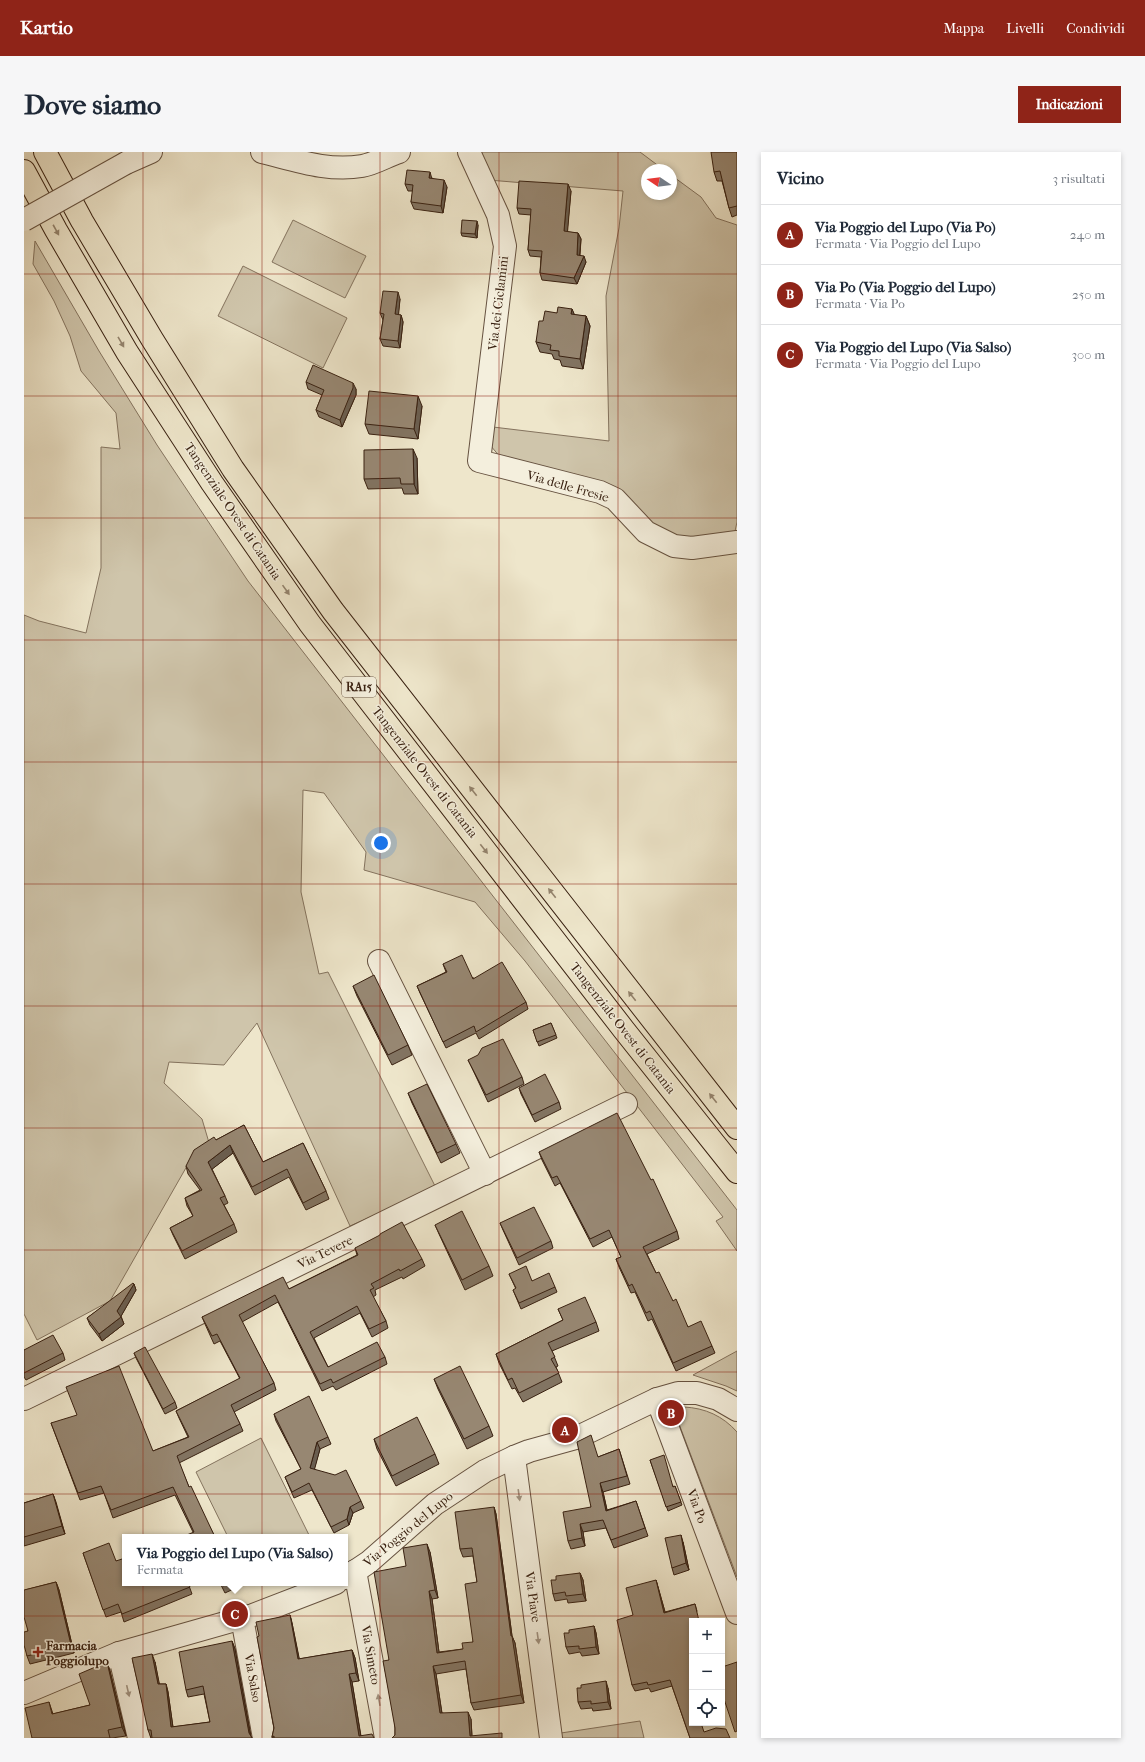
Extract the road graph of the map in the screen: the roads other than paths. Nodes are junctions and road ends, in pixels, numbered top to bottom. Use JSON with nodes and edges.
{"nodes":[{"id":1,"x":45,"y":152,"type":"edge"},
{"id":2,"x":151,"y":152,"type":"edge"},
{"id":3,"x":262,"y":152,"type":"edge"},
{"id":4,"x":399,"y":152,"type":"edge"},
{"id":5,"x":469,"y":152,"type":"edge"},
{"id":6,"x":24,"y":171,"type":"edge"},
{"id":7,"x":24,"y":220,"type":"edge"},
{"id":8,"x":480,"y":461,"type":"joint"},
{"id":9,"x":737,"y":542,"type":"edge"},
{"id":10,"x":379,"y":961,"type":"dead end"},
{"id":11,"x":626,"y":1104,"type":"dead end"},
{"id":12,"x":737,"y":1128,"type":"edge"},
{"id":13,"x":737,"y":1172,"type":"edge"},
{"id":14,"x":485,"y":1174,"type":"junction"},
{"id":15,"x":24,"y":1399,"type":"edge"},
{"id":16,"x":657,"y":1399,"type":"junction"},
{"id":17,"x":737,"y":1410,"type":"edge"},
{"id":18,"x":514,"y":1457,"type":"junction"},
{"id":19,"x":350,"y":1575,"type":"edge"},
{"id":20,"x":328,"y":1586,"type":"edge"},
{"id":21,"x":737,"y":1613,"type":"edge"},
{"id":22,"x":242,"y":1618,"type":"junction"},
{"id":23,"x":119,"y":1653,"type":"junction"},
{"id":24,"x":24,"y":1694,"type":"edge"},
{"id":25,"x":139,"y":1738,"type":"edge"},
{"id":26,"x":264,"y":1738,"type":"edge"},
{"id":27,"x":386,"y":1738,"type":"edge"},
{"id":28,"x":551,"y":1738,"type":"edge"}],
"edges":[{"from":12,"to":1,"type":"highway","name":"Tangenziale Ovest di Catania","number":"RA15","one_way":true},
{"from":2,"to":7,"type":"street","bridge":true},
{"from":3,"to":4,"type":"street"},
{"from":5,"to":8,"type":"street","name":"Via dei Ciclamini"},
{"from":6,"to":13,"type":"highway","name":"Tangenziale Ovest di Catania","number":"RA15","one_way":true},
{"from":8,"to":9,"type":"street","name":"Via delle Fresie"},
{"from":10,"to":14,"type":"street"},
{"from":11,"to":14,"type":"street","name":"Via Tevere"},
{"from":14,"to":15,"type":"street","name":"Via Tevere"},
{"from":16,"to":17,"type":"street","name":"Via Poggio del Lupo"},
{"from":16,"to":18,"type":"street","name":"Via Poggio del Lupo"},
{"from":16,"to":21,"type":"street","name":"Via Po"},
{"from":18,"to":19,"type":"street","name":"Via Poggio del Lupo"},
{"from":18,"to":28,"type":"street","name":"Via Piave","one_way":true},
{"from":27,"to":19,"type":"street","name":"Via Simeto","one_way":true},
{"from":20,"to":22,"type":"street"},
{"from":22,"to":23,"type":"street"},
{"from":22,"to":26,"type":"street","name":"Via Salso"},
{"from":23,"to":24,"type":"street"},
{"from":23,"to":25,"type":"street","one_way":true}]}
